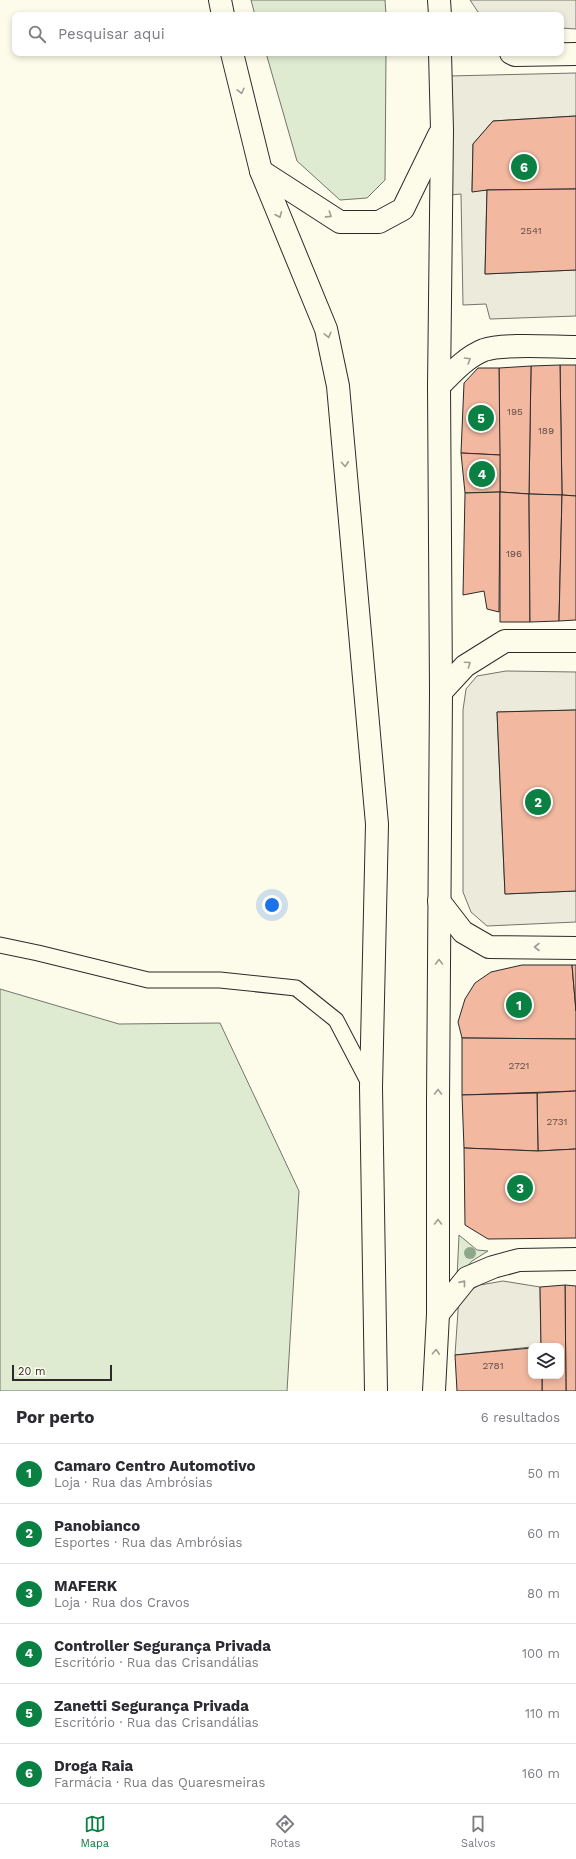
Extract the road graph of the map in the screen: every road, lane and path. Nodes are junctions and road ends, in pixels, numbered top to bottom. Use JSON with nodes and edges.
{"nodes":[{"id":1,"x":220,"y":0,"type":"edge"},
{"id":2,"x":222,"y":12,"type":"edge"},
{"id":3,"x":564,"y":54,"type":"edge"},
{"id":4,"x":576,"y":54,"type":"edge"},
{"id":5,"x":233,"y":56,"type":"edge"},
{"id":6,"x":440,"y":56,"type":"edge"},
{"id":7,"x":442,"y":130,"type":"junction"},
{"id":8,"x":261,"y":171,"type":"junction"},
{"id":9,"x":576,"y":348,"type":"edge"},
{"id":10,"x":439,"y":386,"type":"junction"},
{"id":11,"x":576,"y":642,"type":"edge"},
{"id":12,"x":441,"y":692,"type":"junction"},
{"id":13,"x":439,"y":901,"type":"junction"},
{"id":14,"x":0,"y":945,"type":"edge"},
{"id":15,"x":576,"y":948,"type":"edge"},
{"id":16,"x":371,"y":1087,"type":"junction"},
{"id":17,"x":576,"y":1259,"type":"edge"},
{"id":18,"x":438,"y":1314,"type":"junction"},
{"id":19,"x":376,"y":1391,"type":"edge"},
{"id":20,"x":434,"y":1391,"type":"edge"}],
"edges":[{"from":1,"to":2,"type":"main road"},
{"from":3,"to":4,"type":"main road"},
{"from":5,"to":8,"type":"main road","one_way":true},
{"from":6,"to":7,"type":"main road"},
{"from":8,"to":7,"type":"main road","one_way":true},
{"from":7,"to":10,"type":"main road"},
{"from":8,"to":16,"type":"main road","one_way":true},
{"from":10,"to":9,"type":"main road","one_way":true},
{"from":10,"to":12,"type":"main road"},
{"from":12,"to":11,"type":"main road","one_way":true},
{"from":12,"to":13,"type":"main road"},
{"from":15,"to":13,"type":"main road","one_way":true},
{"from":18,"to":13,"type":"main road","one_way":true},
{"from":14,"to":16,"type":"lane"},
{"from":16,"to":19,"type":"main road"},
{"from":18,"to":17,"type":"main road","one_way":true},
{"from":20,"to":18,"type":"main road","one_way":true}]}
